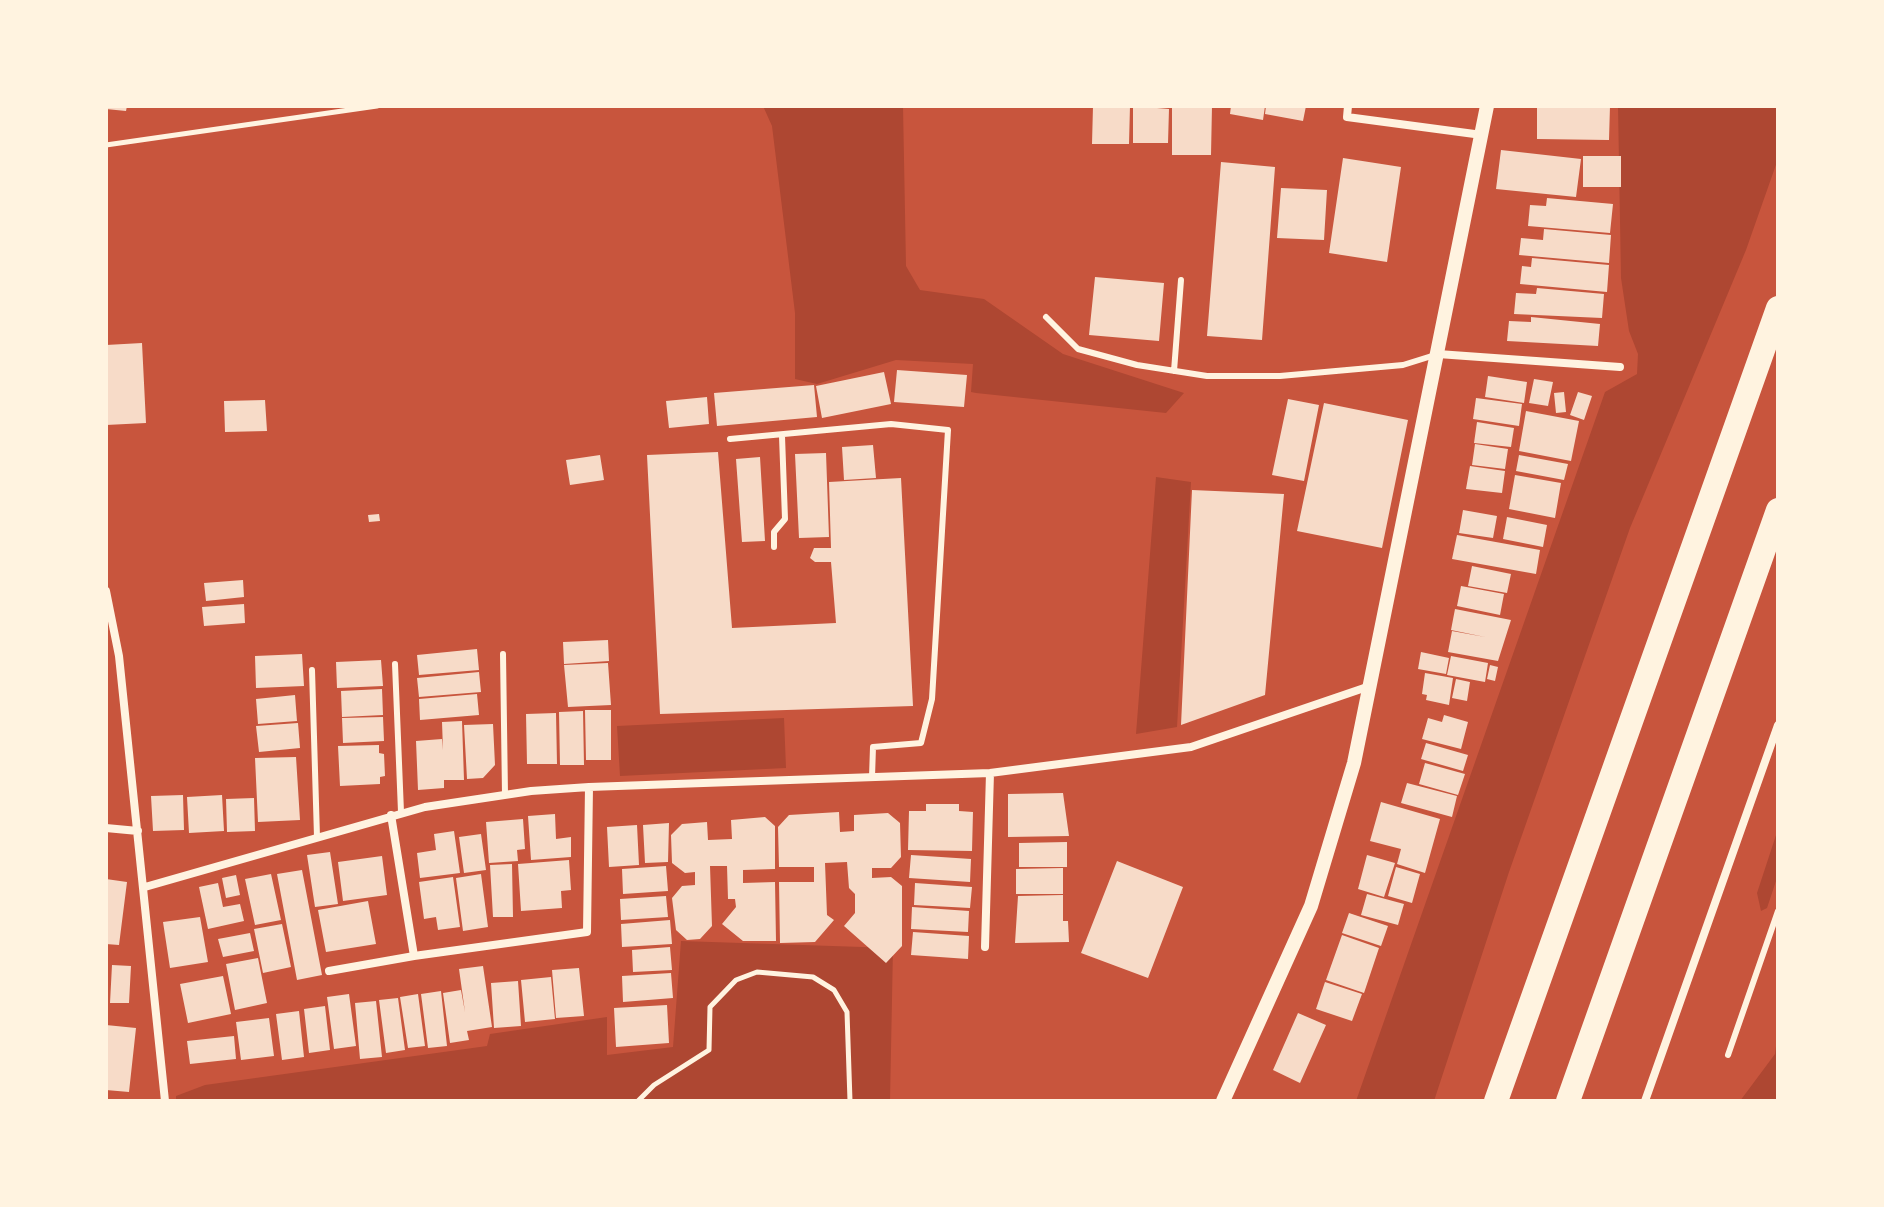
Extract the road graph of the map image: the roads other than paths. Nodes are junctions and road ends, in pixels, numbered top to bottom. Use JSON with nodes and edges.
{"nodes":[{"id":1,"x":1348,"y":106,"type":"edge"},
{"id":2,"x":1487,"y":106,"type":"edge"},
{"id":3,"x":1482,"y":135,"type":"junction"},
{"id":4,"x":1181,"y":280,"type":"dead end"},
{"id":5,"x":1778,"y":308,"type":"edge"},
{"id":6,"x":1046,"y":317,"type":"dead end"},
{"id":7,"x":1438,"y":354,"type":"junction"},
{"id":8,"x":1620,"y":367,"type":"dead end"},
{"id":9,"x":1174,"y":371,"type":"junction"},
{"id":10,"x":782,"y":436,"type":"junction"},
{"id":11,"x":730,"y":439,"type":"dead end"},
{"id":12,"x":1778,"y":510,"type":"edge"},
{"id":13,"x":774,"y":547,"type":"dead end"},
{"id":14,"x":106,"y":591,"type":"edge"},
{"id":15,"x":503,"y":654,"type":"dead end"},
{"id":16,"x":395,"y":664,"type":"dead end"},
{"id":17,"x":312,"y":670,"type":"dead end"},
{"id":18,"x":1371,"y":685,"type":"junction"},
{"id":19,"x":1778,"y":725,"type":"edge"},
{"id":20,"x":990,"y":773,"type":"junction"},
{"id":21,"x":872,"y":777,"type":"junction"},
{"id":22,"x":589,"y":787,"type":"junction"},
{"id":23,"x":505,"y":795,"type":"junction"},
{"id":24,"x":396,"y":814,"type":"junction"},
{"id":25,"x":106,"y":828,"type":"edge"},
{"id":26,"x":138,"y":831,"type":"junction"},
{"id":27,"x":317,"y":837,"type":"junction"},
{"id":28,"x":145,"y":887,"type":"junction"},
{"id":29,"x":1778,"y":911,"type":"edge"},
{"id":30,"x":985,"y":947,"type":"dead end"},
{"id":31,"x":414,"y":956,"type":"junction"},
{"id":32,"x":329,"y":971,"type":"dead end"},
{"id":33,"x":1728,"y":1055,"type":"dead end"},
{"id":34,"x":165,"y":1101,"type":"edge"},
{"id":35,"x":1223,"y":1101,"type":"edge"},
{"id":36,"x":1496,"y":1101,"type":"edge"},
{"id":37,"x":1568,"y":1101,"type":"edge"},
{"id":38,"x":1645,"y":1101,"type":"edge"}],
"edges":[{"from":1,"to":3,"type":"street"},
{"from":2,"to":3,"type":"street"},
{"from":3,"to":7,"type":"street"},
{"from":4,"to":9,"type":"lane"},
{"from":5,"to":36,"type":"highway"},
{"from":6,"to":9,"type":"lane"},
{"from":7,"to":8,"type":"street"},
{"from":7,"to":9,"type":"lane"},
{"from":7,"to":18,"type":"street"},
{"from":10,"to":11,"type":"lane"},
{"from":10,"to":13,"type":"lane"},
{"from":10,"to":21,"type":"lane"},
{"from":12,"to":37,"type":"highway"},
{"from":14,"to":26,"type":"street"},
{"from":15,"to":23,"type":"lane"},
{"from":16,"to":24,"type":"lane"},
{"from":17,"to":27,"type":"lane"},
{"from":18,"to":20,"type":"street"},
{"from":18,"to":35,"type":"street"},
{"from":19,"to":38,"type":"street"},
{"from":20,"to":21,"type":"street"},
{"from":20,"to":30,"type":"street"},
{"from":21,"to":22,"type":"street"},
{"from":22,"to":23,"type":"street"},
{"from":22,"to":31,"type":"street"},
{"from":23,"to":24,"type":"street"},
{"from":24,"to":27,"type":"street"},
{"from":24,"to":31,"type":"street"},
{"from":25,"to":26,"type":"street"},
{"from":26,"to":28,"type":"street"},
{"from":27,"to":28,"type":"street"},
{"from":28,"to":34,"type":"street"},
{"from":29,"to":33,"type":"lane"},
{"from":31,"to":32,"type":"street"}]}
